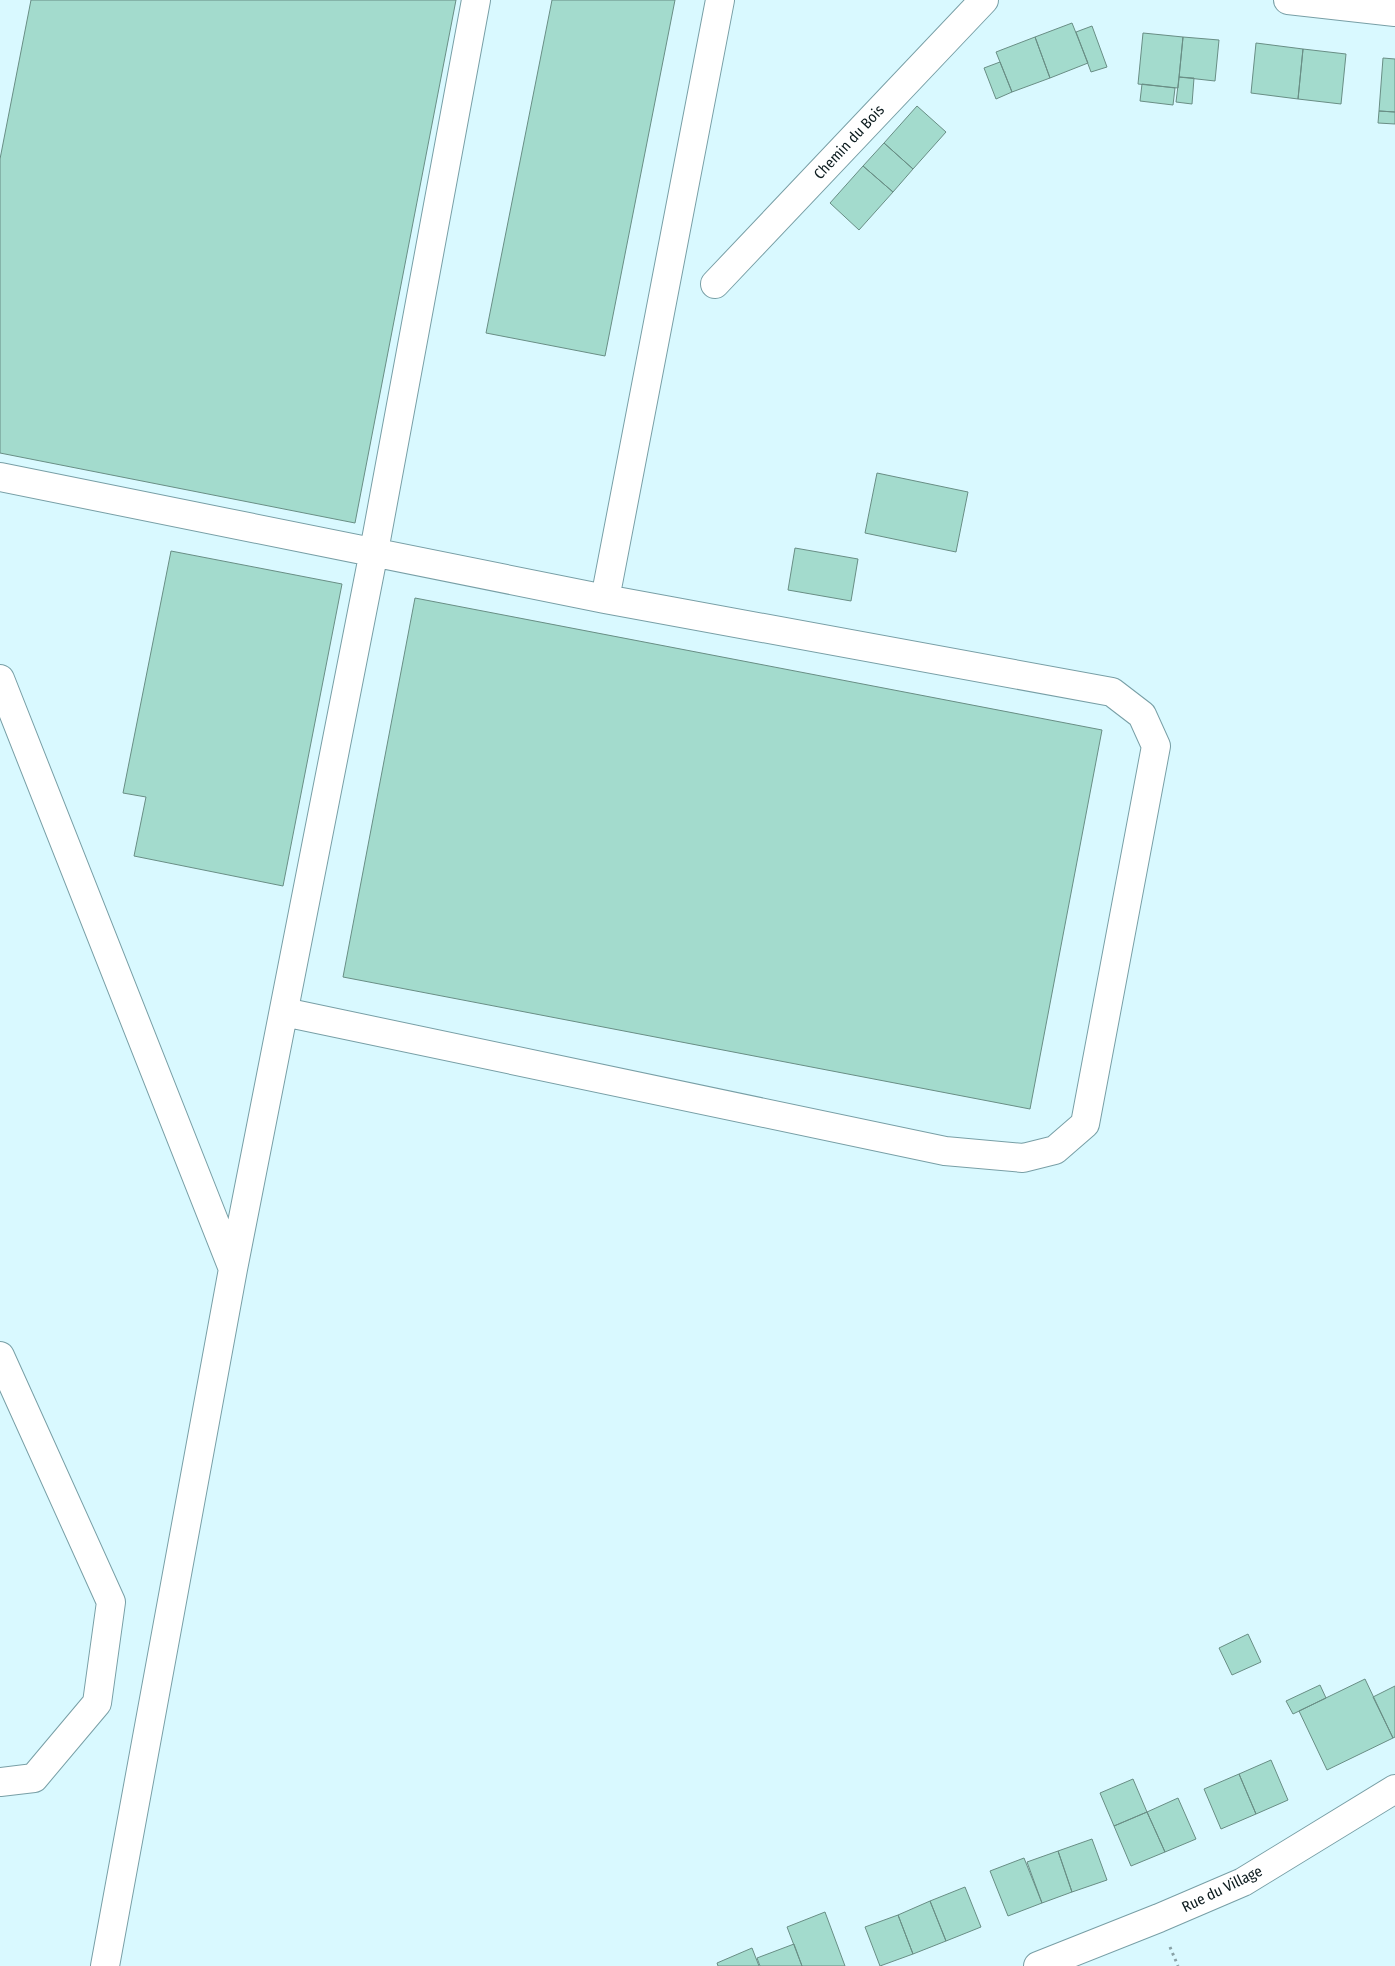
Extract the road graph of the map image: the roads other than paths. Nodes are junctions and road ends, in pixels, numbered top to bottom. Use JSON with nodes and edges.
{"nodes":[{"id":1,"x":476,"y":0,"type":"edge"},
{"id":2,"x":720,"y":0,"type":"edge"},
{"id":3,"x":984,"y":0,"type":"edge"},
{"id":4,"x":1288,"y":0,"type":"edge"},
{"id":5,"x":1395,"y":12,"type":"edge"},
{"id":6,"x":715,"y":284,"type":"dead end"},
{"id":7,"x":0,"y":477,"type":"edge"},
{"id":8,"x":374,"y":552,"type":"junction"},
{"id":9,"x":605,"y":599,"type":"junction"},
{"id":10,"x":0,"y":679,"type":"edge"},
{"id":11,"x":284,"y":1012,"type":"junction"},
{"id":12,"x":233,"y":1269,"type":"junction"},
{"id":13,"x":0,"y":1356,"type":"edge"},
{"id":14,"x":0,"y":1782,"type":"edge"},
{"id":15,"x":1395,"y":1789,"type":"edge"},
{"id":16,"x":105,"y":1966,"type":"edge"},
{"id":17,"x":1038,"y":1966,"type":"edge"}],
"edges":[{"from":1,"to":8,"type":"street"},
{"from":2,"to":9,"type":"street"},
{"from":3,"to":6,"type":"street","name":"Chemin du Bois"},
{"from":4,"to":5,"type":"street"},
{"from":7,"to":8,"type":"street"},
{"from":8,"to":9,"type":"street"},
{"from":8,"to":11,"type":"street"},
{"from":9,"to":11,"type":"street"},
{"from":10,"to":12,"type":"street"},
{"from":11,"to":12,"type":"street"},
{"from":12,"to":16,"type":"street"},
{"from":13,"to":14,"type":"street"},
{"from":15,"to":17,"type":"street","name":"Rue du Village"}]}
